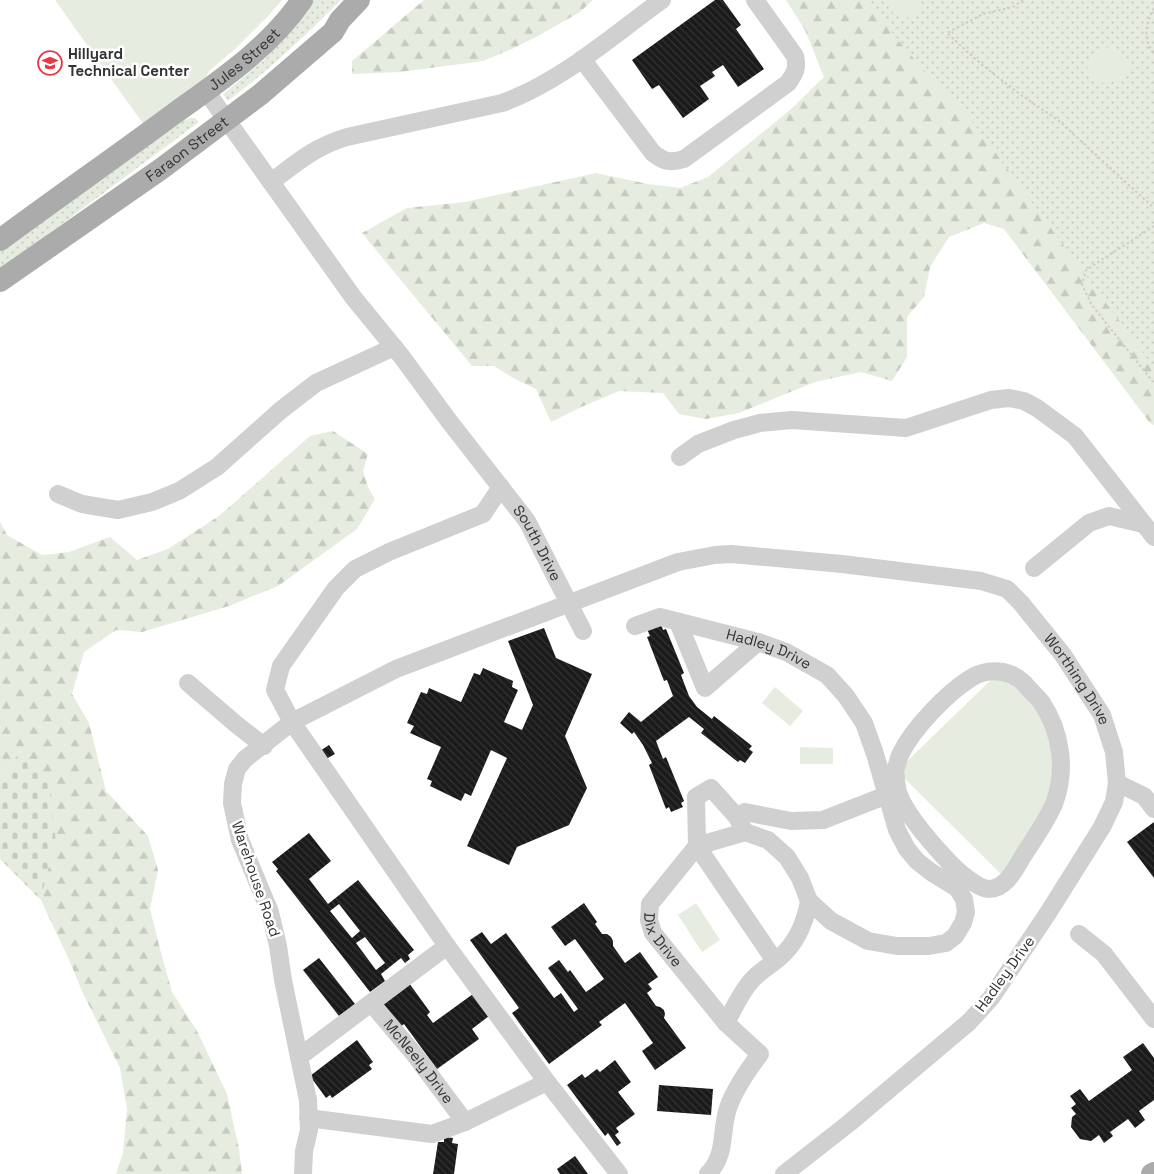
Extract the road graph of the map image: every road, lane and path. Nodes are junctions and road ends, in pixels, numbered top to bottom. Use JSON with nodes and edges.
{"nodes":[{"id":1,"x":302,"y":0,"type":"edge"},
{"id":2,"x":359,"y":0,"type":"edge"},
{"id":3,"x":662,"y":0,"type":"edge"},
{"id":4,"x":755,"y":0,"type":"edge"},
{"id":5,"x":1023,"y":0,"type":"edge"},
{"id":6,"x":1154,"y":8,"type":"edge"},
{"id":7,"x":1154,"y":53,"type":"edge"},
{"id":8,"x":582,"y":59,"type":"junction"},
{"id":9,"x":206,"y":90,"type":"junction"},
{"id":10,"x":227,"y":120,"type":"junction"},
{"id":11,"x":272,"y":182,"type":"junction"},
{"id":12,"x":1154,"y":208,"type":"edge"},
{"id":13,"x":1154,"y":226,"type":"edge"},
{"id":14,"x":0,"y":240,"type":"edge"},
{"id":15,"x":0,"y":281,"type":"edge"},
{"id":16,"x":394,"y":347,"type":"junction"},
{"id":17,"x":1154,"y":383,"type":"edge"},
{"id":18,"x":680,"y":458,"type":"dead end"},
{"id":19,"x":501,"y":487,"type":"junction"},
{"id":20,"x":58,"y":494,"type":"dead end"},
{"id":21,"x":1148,"y":530,"type":"edge"},
{"id":22,"x":1034,"y":568,"type":"dead end"},
{"id":23,"x":1007,"y":590,"type":"joint"},
{"id":24,"x":568,"y":603,"type":"junction"},
{"id":25,"x":678,"y":622,"type":"junction"},
{"id":26,"x":635,"y":626,"type":"dead end"},
{"id":27,"x":583,"y":631,"type":"dead end"},
{"id":28,"x":758,"y":642,"type":"junction"},
{"id":29,"x":188,"y":683,"type":"dead end"},
{"id":30,"x":292,"y":722,"type":"junction"},
{"id":31,"x":264,"y":746,"type":"junction"},
{"id":32,"x":895,"y":770,"type":"junction"},
{"id":33,"x":1117,"y":783,"type":"junction"},
{"id":34,"x":885,"y":789,"type":"junction"},
{"id":35,"x":1154,"y":809,"type":"edge"},
{"id":36,"x":741,"y":825,"type":"junction"},
{"id":37,"x":697,"y":846,"type":"junction"},
{"id":38,"x":809,"y":901,"type":"junction"},
{"id":39,"x":1079,"y":934,"type":"dead end"},
{"id":40,"x":447,"y":946,"type":"junction"},
{"id":41,"x":775,"y":961,"type":"junction"},
{"id":42,"x":372,"y":1004,"type":"junction"},
{"id":43,"x":1154,"y":1019,"type":"edge"},
{"id":44,"x":726,"y":1023,"type":"junction"},
{"id":45,"x":299,"y":1057,"type":"junction"},
{"id":46,"x":547,"y":1082,"type":"junction"},
{"id":47,"x":308,"y":1118,"type":"junction"},
{"id":48,"x":465,"y":1122,"type":"junction"},
{"id":49,"x":303,"y":1174,"type":"edge"},
{"id":50,"x":619,"y":1174,"type":"edge"},
{"id":51,"x":708,"y":1174,"type":"edge"},
{"id":52,"x":784,"y":1174,"type":"edge"}],
"edges":[{"from":1,"to":9,"type":"main road","name":"Jules Street"},
{"from":2,"to":10,"type":"main road","name":"Faraon Street"},
{"from":3,"to":8,"type":"street"},
{"from":4,"to":8,"type":"street"},
{"from":5,"to":12,"type":"path"},
{"from":6,"to":7,"type":"path"},
{"from":8,"to":11,"type":"street"},
{"from":9,"to":10,"type":"street","name":"Jules Street"},
{"from":9,"to":14,"type":"main road"},
{"from":10,"to":11,"type":"street","name":"Jules Street"},
{"from":10,"to":15,"type":"main road","name":"Faraon Street"},
{"from":11,"to":16,"type":"street","name":"Jules Street"},
{"from":13,"to":17,"type":"path"},
{"from":16,"to":19,"type":"street","name":"South Drive"},
{"from":16,"to":20,"type":"street"},
{"from":18,"to":21,"type":"street"},
{"from":19,"to":24,"type":"street","name":"South Drive"},
{"from":19,"to":30,"type":"street"},
{"from":21,"to":22,"type":"street"},
{"from":23,"to":24,"type":"street","name":"Warehouse Road"},
{"from":23,"to":33,"type":"street","name":"Worthing Drive"},
{"from":24,"to":27,"type":"street","name":"South Drive"},
{"from":24,"to":30,"type":"street","name":"Warehouse Road"},
{"from":25,"to":26,"type":"street","name":"Hadley Drive"},
{"from":25,"to":28,"type":"street","name":"Hadley Drive"},
{"from":25,"to":28,"type":"street"},
{"from":28,"to":34,"type":"street","name":"Hadley Drive"},
{"from":29,"to":31,"type":"street"},
{"from":30,"to":31,"type":"street","name":"Warehouse Road"},
{"from":30,"to":40,"type":"street"},
{"from":31,"to":45,"type":"street","name":"Warehouse Road"},
{"from":32,"to":32,"type":"street"},
{"from":32,"to":34,"type":"street"},
{"from":33,"to":35,"type":"street"},
{"from":33,"to":52,"type":"street","name":"Hadley Drive"},
{"from":34,"to":36,"type":"street"},
{"from":34,"to":38,"type":"street","name":"Hadley Drive"},
{"from":36,"to":37,"type":"street"},
{"from":36,"to":37,"type":"street"},
{"from":36,"to":38,"type":"street"},
{"from":37,"to":41,"type":"street"},
{"from":37,"to":44,"type":"street","name":"Dix Drive"},
{"from":38,"to":41,"type":"street"},
{"from":39,"to":43,"type":"street"},
{"from":40,"to":42,"type":"street","name":"McNeely Drive"},
{"from":40,"to":46,"type":"street"},
{"from":41,"to":44,"type":"street"},
{"from":42,"to":45,"type":"street"},
{"from":42,"to":48,"type":"street","name":"McNeely Drive"},
{"from":44,"to":51,"type":"street","name":"Dix Drive"},
{"from":45,"to":47,"type":"street","name":"Warehouse Road"},
{"from":46,"to":48,"type":"street"},
{"from":46,"to":50,"type":"street"},
{"from":47,"to":48,"type":"street"},
{"from":47,"to":49,"type":"street","name":"Warehouse Road"}]}
